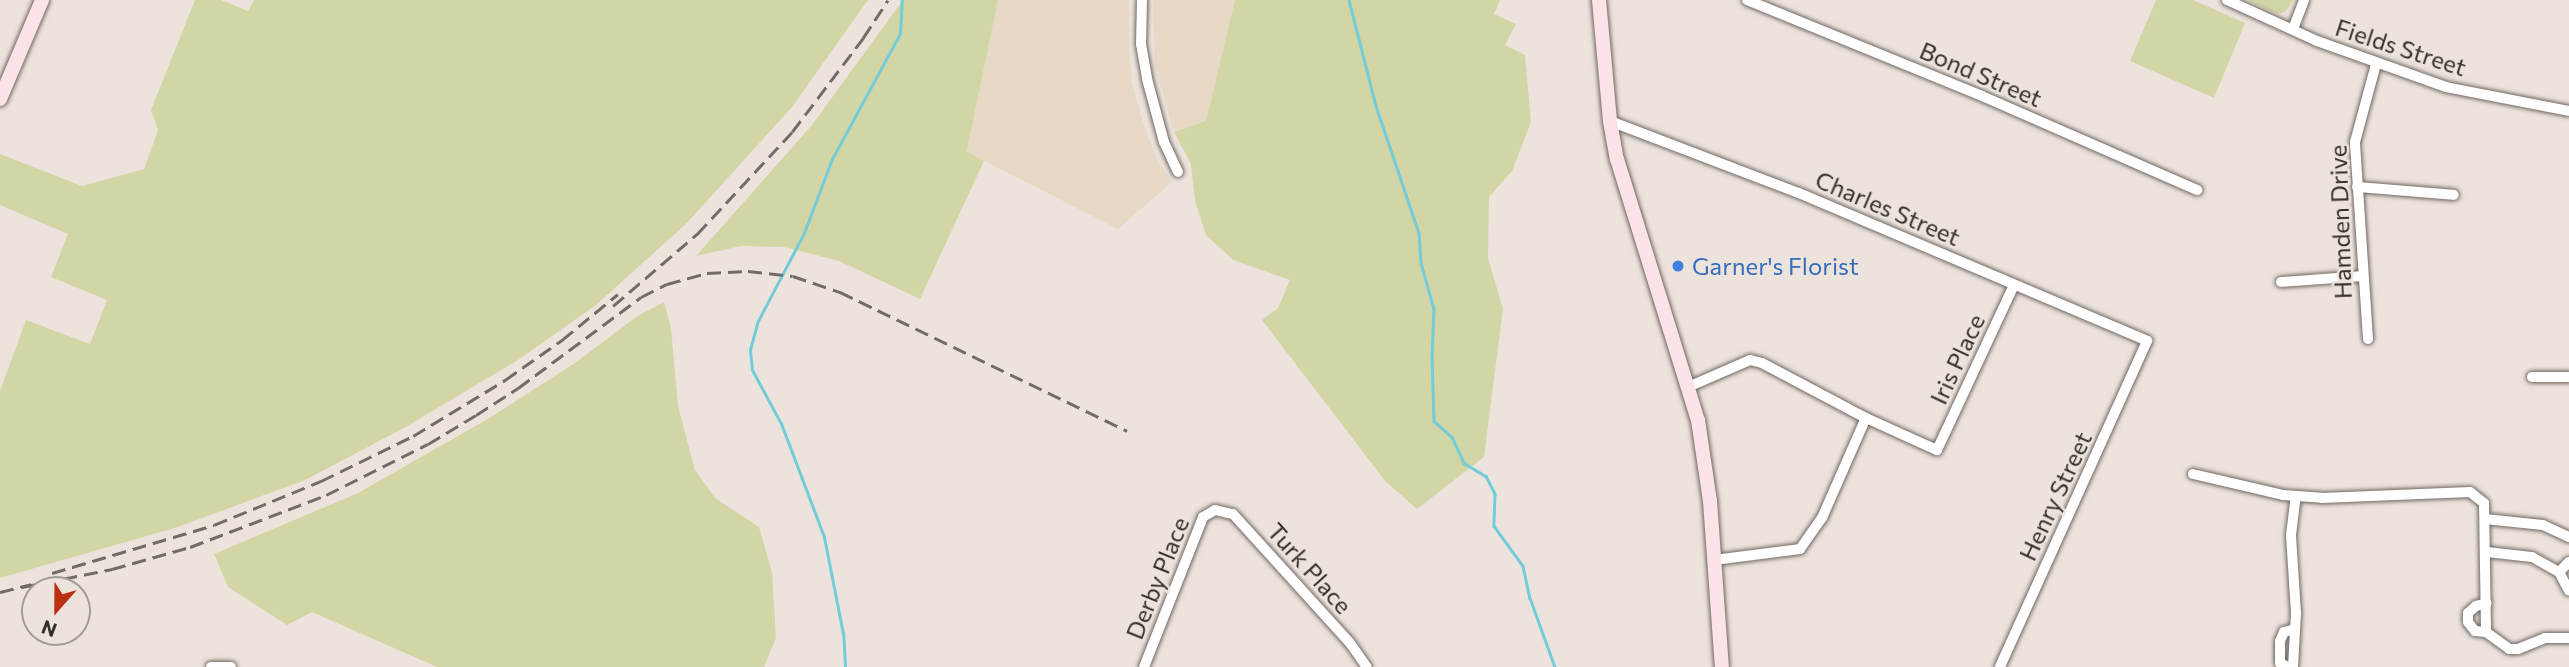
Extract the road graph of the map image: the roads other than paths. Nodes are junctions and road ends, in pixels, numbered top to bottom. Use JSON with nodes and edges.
{"nodes":[{"id":1,"x":43,"y":0,"type":"edge"},
{"id":2,"x":1142,"y":0,"type":"edge"},
{"id":3,"x":1599,"y":0,"type":"edge"},
{"id":4,"x":1746,"y":0,"type":"edge"},
{"id":5,"x":2227,"y":0,"type":"edge"},
{"id":6,"x":2304,"y":0,"type":"edge"},
{"id":7,"x":2293,"y":29,"type":"junction"},
{"id":8,"x":2376,"y":64,"type":"junction"},
{"id":9,"x":0,"y":99,"type":"edge"},
{"id":10,"x":2569,"y":111,"type":"edge"},
{"id":11,"x":1610,"y":121,"type":"junction"},
{"id":12,"x":1178,"y":172,"type":"dead end"},
{"id":13,"x":2357,"y":187,"type":"junction"},
{"id":14,"x":2197,"y":190,"type":"dead end"},
{"id":15,"x":2454,"y":195,"type":"dead end"},
{"id":16,"x":2362,"y":276,"type":"junction"},
{"id":17,"x":2281,"y":282,"type":"dead end"},
{"id":18,"x":2014,"y":285,"type":"junction"},
{"id":19,"x":2368,"y":339,"type":"dead end"},
{"id":20,"x":2147,"y":341,"type":"joint"},
{"id":21,"x":2532,"y":377,"type":"dead end"},
{"id":22,"x":2569,"y":377,"type":"edge"},
{"id":23,"x":1688,"y":387,"type":"junction"},
{"id":24,"x":1866,"y":418,"type":"junction"},
{"id":25,"x":2193,"y":474,"type":"dead end"},
{"id":26,"x":2296,"y":496,"type":"junction"},
{"id":27,"x":1215,"y":510,"type":"joint"},
{"id":28,"x":2485,"y":519,"type":"junction"},
{"id":29,"x":2569,"y":537,"type":"edge"},
{"id":30,"x":2487,"y":552,"type":"junction"},
{"id":31,"x":1714,"y":560,"type":"junction"},
{"id":32,"x":2569,"y":562,"type":"edge"},
{"id":33,"x":2559,"y":572,"type":"junction"},
{"id":34,"x":2569,"y":591,"type":"edge"},
{"id":35,"x":2487,"y":603,"type":"junction"},
{"id":36,"x":2295,"y":629,"type":"junction"},
{"id":37,"x":2486,"y":632,"type":"junction"},
{"id":38,"x":2569,"y":638,"type":"edge"},
{"id":39,"x":1367,"y":665,"type":"edge"},
{"id":40,"x":211,"y":667,"type":"edge"},
{"id":41,"x":231,"y":667,"type":"edge"},
{"id":42,"x":1144,"y":667,"type":"edge"},
{"id":43,"x":1722,"y":667,"type":"edge"},
{"id":44,"x":2000,"y":667,"type":"edge"},
{"id":45,"x":2288,"y":667,"type":"edge"},
{"id":46,"x":2293,"y":667,"type":"edge"}],
"edges":[{"from":1,"to":9,"type":"main road"},
{"from":2,"to":12,"type":"street"},
{"from":3,"to":11,"type":"main road"},
{"from":4,"to":14,"type":"street","name":"Bond Street"},
{"from":5,"to":7,"type":"street","name":"Fields Street"},
{"from":6,"to":7,"type":"street"},
{"from":7,"to":8,"type":"street","name":"Fields Street"},
{"from":8,"to":10,"type":"street","name":"Fields Street"},
{"from":8,"to":13,"type":"street","name":"Hamden Drive"},
{"from":11,"to":18,"type":"street","name":"Charles Street"},
{"from":11,"to":23,"type":"main road"},
{"from":13,"to":15,"type":"street"},
{"from":13,"to":16,"type":"street","name":"Hamden Drive"},
{"from":16,"to":17,"type":"street"},
{"from":16,"to":19,"type":"street","name":"Hamden Drive"},
{"from":18,"to":20,"type":"street","name":"Charles Street"},
{"from":18,"to":24,"type":"street","name":"Iris Place"},
{"from":20,"to":44,"type":"street","name":"Henry Street"},
{"from":21,"to":22,"type":"street"},
{"from":23,"to":24,"type":"street"},
{"from":23,"to":31,"type":"main road"},
{"from":24,"to":31,"type":"street"},
{"from":25,"to":26,"type":"street"},
{"from":26,"to":28,"type":"street"},
{"from":26,"to":36,"type":"street"},
{"from":27,"to":39,"type":"street","name":"Turk Place"},
{"from":27,"to":42,"type":"street","name":"Derby Place"},
{"from":28,"to":29,"type":"street"},
{"from":28,"to":30,"type":"street"},
{"from":30,"to":33,"type":"street"},
{"from":30,"to":35,"type":"street"},
{"from":31,"to":43,"type":"main road"},
{"from":32,"to":33,"type":"street"},
{"from":33,"to":34,"type":"street"},
{"from":35,"to":37,"type":"street"},
{"from":35,"to":37,"type":"street"},
{"from":36,"to":45,"type":"street"},
{"from":36,"to":46,"type":"street"},
{"from":37,"to":38,"type":"street"},
{"from":40,"to":41,"type":"street"}]}
